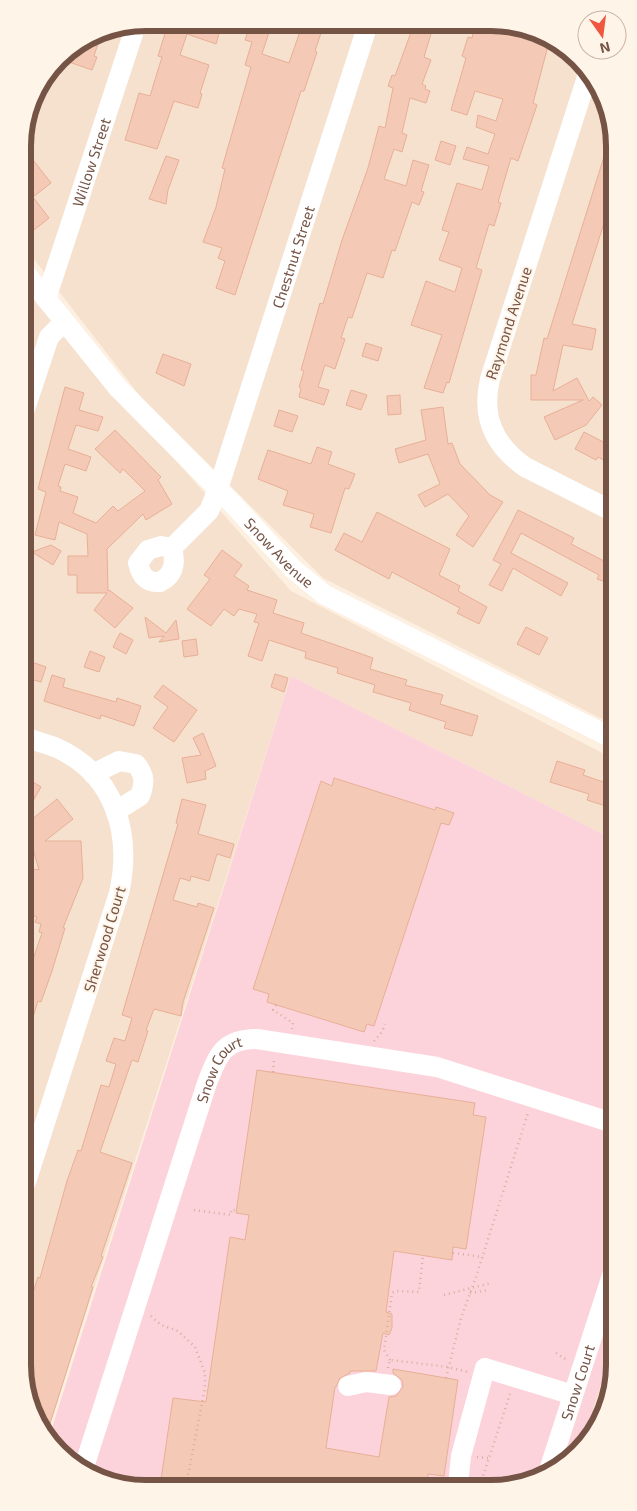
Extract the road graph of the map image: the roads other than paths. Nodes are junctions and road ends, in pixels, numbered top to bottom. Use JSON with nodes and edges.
{"nodes":[{"id":1,"x":366,"y":31,"type":"edge"},
{"id":2,"x":134,"y":32,"type":"edge"},
{"id":3,"x":585,"y":82,"type":"edge"},
{"id":4,"x":31,"y":280,"type":"edge"},
{"id":5,"x":46,"y":299,"type":"junction"},
{"id":6,"x":64,"y":322,"type":"junction"},
{"id":7,"x":31,"y":391,"type":"edge"},
{"id":8,"x":218,"y":489,"type":"junction"},
{"id":9,"x":606,"y":508,"type":"edge"},
{"id":10,"x":172,"y":548,"type":"dead end"},
{"id":11,"x":606,"y":735,"type":"edge"},
{"id":12,"x":31,"y":739,"type":"edge"},
{"id":13,"x":93,"y":774,"type":"junction"},
{"id":14,"x":116,"y":811,"type":"junction"},
{"id":15,"x":606,"y":1120,"type":"edge"},
{"id":16,"x":31,"y":1166,"type":"edge"},
{"id":17,"x":606,"y":1293,"type":"edge"},
{"id":18,"x":388,"y":1384,"type":"road end"},
{"id":19,"x":348,"y":1386,"type":"dead end"},
{"id":20,"x":573,"y":1394,"type":"junction"},
{"id":21,"x":86,"y":1462,"type":"edge"},
{"id":22,"x":552,"y":1462,"type":"edge"},
{"id":23,"x":459,"y":1480,"type":"edge"}],
"edges":[{"from":1,"to":8,"type":"street","name":"Chestnut Street"},
{"from":2,"to":5,"type":"street","name":"Willow Street"},
{"from":3,"to":9,"type":"street","name":"Raymond Avenue"},
{"from":4,"to":5,"type":"street","name":"Snow Avenue"},
{"from":5,"to":6,"type":"street","name":"Snow Avenue"},
{"from":6,"to":7,"type":"street"},
{"from":6,"to":8,"type":"street","name":"Snow Avenue"},
{"from":8,"to":10,"type":"street","name":"Chestnut Street"},
{"from":8,"to":11,"type":"street","name":"Snow Avenue"},
{"from":12,"to":13,"type":"street","name":"Sherwood Court"},
{"from":13,"to":14,"type":"street","name":"Sherwood Court"},
{"from":13,"to":14,"type":"street"},
{"from":14,"to":16,"type":"street","name":"Sherwood Court"},
{"from":15,"to":21,"type":"street","name":"Snow Court"},
{"from":17,"to":20,"type":"street","name":"Snow Court"},
{"from":18,"to":19,"type":"street"},
{"from":20,"to":22,"type":"street","name":"Snow Court"},
{"from":20,"to":23,"type":"street"}]}
